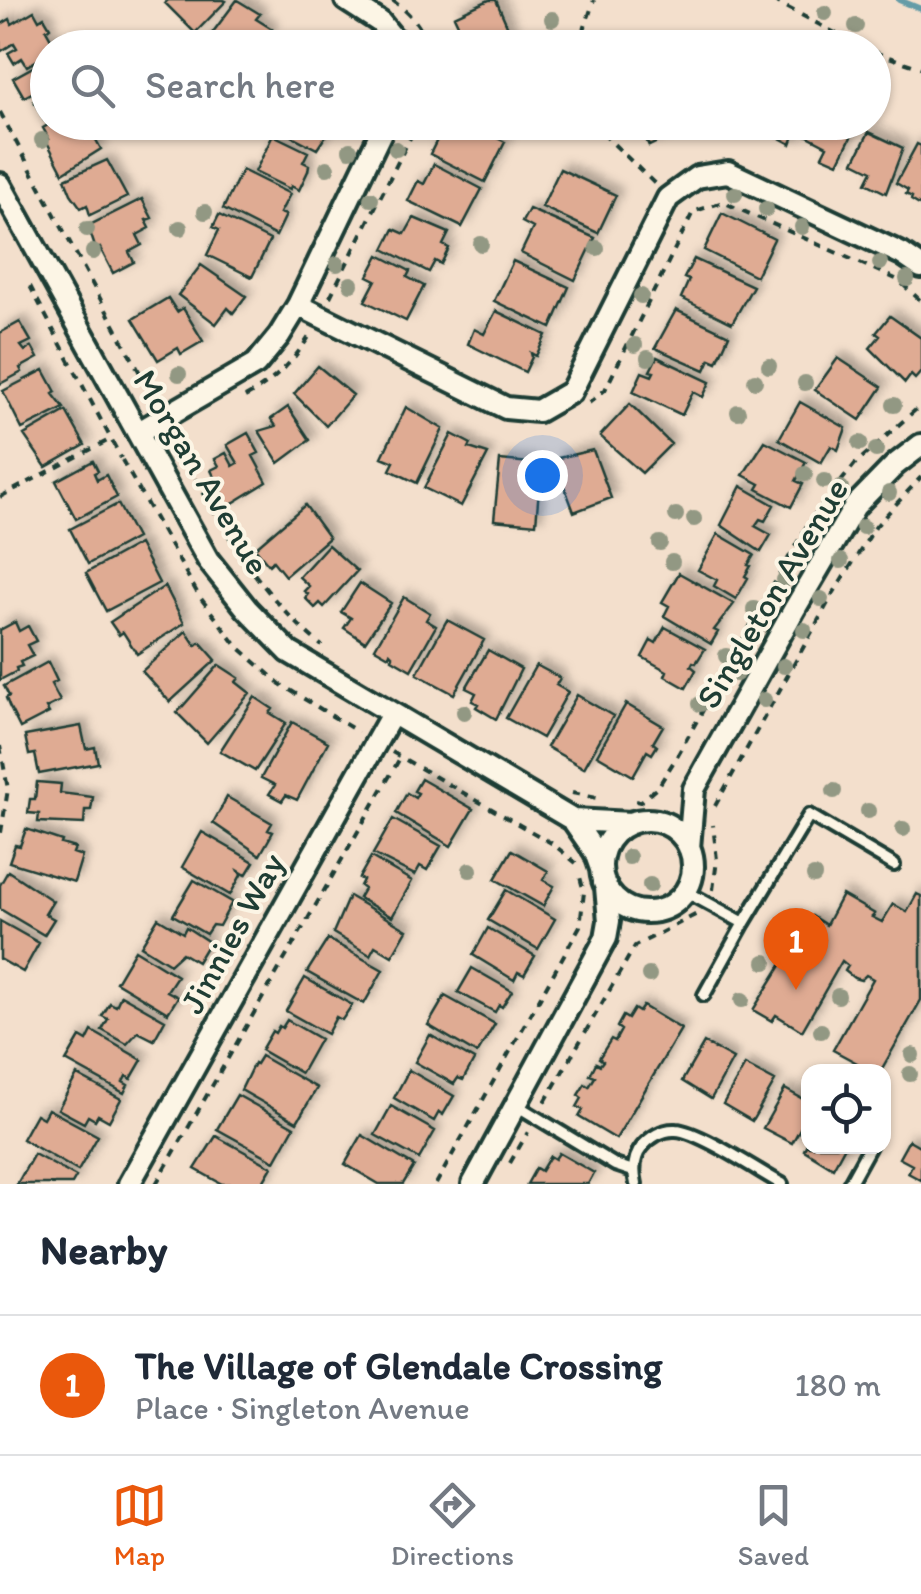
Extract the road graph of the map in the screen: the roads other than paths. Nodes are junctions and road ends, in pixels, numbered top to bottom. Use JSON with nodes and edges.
{"nodes":[{"id":1,"x":346,"y":0,"type":"edge"},
{"id":2,"x":386,"y":30,"type":"edge"},
{"id":3,"x":377,"y":140,"type":"edge"},
{"id":4,"x":0,"y":184,"type":"edge"},
{"id":5,"x":921,"y":267,"type":"edge"},
{"id":6,"x":298,"y":305,"type":"junction"},
{"id":7,"x":140,"y":436,"type":"junction"},
{"id":8,"x":921,"y":445,"type":"edge"},
{"id":9,"x":392,"y":714,"type":"junction"},
{"id":10,"x":694,"y":789,"type":"junction"},
{"id":11,"x":573,"y":820,"type":"junction"},
{"id":12,"x":639,"y":821,"type":"junction"},
{"id":13,"x":689,"y":848,"type":"junction"},
{"id":14,"x":894,"y":866,"type":"dead end"},
{"id":15,"x":604,"y":878,"type":"junction"},
{"id":16,"x":685,"y":891,"type":"junction"},
{"id":17,"x":648,"y":912,"type":"junction"},
{"id":18,"x":744,"y":924,"type":"junction"},
{"id":19,"x":606,"y":938,"type":"junction"},
{"id":20,"x":704,"y":995,"type":"dead end"},
{"id":21,"x":516,"y":1105,"type":"junction"},
{"id":22,"x":866,"y":1154,"type":"edge"},
{"id":23,"x":633,"y":1171,"type":"junction"},
{"id":24,"x":129,"y":1184,"type":"edge"},
{"id":25,"x":473,"y":1184,"type":"edge"},
{"id":26,"x":636,"y":1184,"type":"edge"},
{"id":27,"x":782,"y":1184,"type":"edge"},
{"id":28,"x":849,"y":1184,"type":"edge"}],
"edges":[{"from":1,"to":2,"type":"street"},
{"from":3,"to":6,"type":"street"},
{"from":4,"to":7,"type":"street","name":"Morgan Avenue"},
{"from":5,"to":6,"type":"street"},
{"from":6,"to":7,"type":"street"},
{"from":7,"to":9,"type":"street","name":"Morgan Avenue"},
{"from":8,"to":10,"type":"street","name":"Singleton Avenue"},
{"from":9,"to":11,"type":"street","name":"Morgan Avenue"},
{"from":9,"to":24,"type":"street","name":"Jinnies Way"},
{"from":10,"to":12,"type":"street","name":"Singleton Avenue"},
{"from":10,"to":13,"type":"street","name":"Singleton Avenue"},
{"from":11,"to":12,"type":"street","name":"Morgan Avenue"},
{"from":11,"to":15,"type":"street","name":"Morgan Avenue"},
{"from":12,"to":13,"type":"street"},
{"from":12,"to":15,"type":"street"},
{"from":13,"to":16,"type":"street"},
{"from":14,"to":18,"type":"lane"},
{"from":15,"to":17,"type":"street"},
{"from":15,"to":19,"type":"street"},
{"from":16,"to":17,"type":"street"},
{"from":16,"to":18,"type":"lane"},
{"from":17,"to":19,"type":"street"},
{"from":18,"to":20,"type":"lane"},
{"from":19,"to":21,"type":"street"},
{"from":21,"to":23,"type":"lane"},
{"from":21,"to":25,"type":"street"},
{"from":22,"to":28,"type":"lane"},
{"from":23,"to":26,"type":"lane"},
{"from":23,"to":27,"type":"lane"}]}
